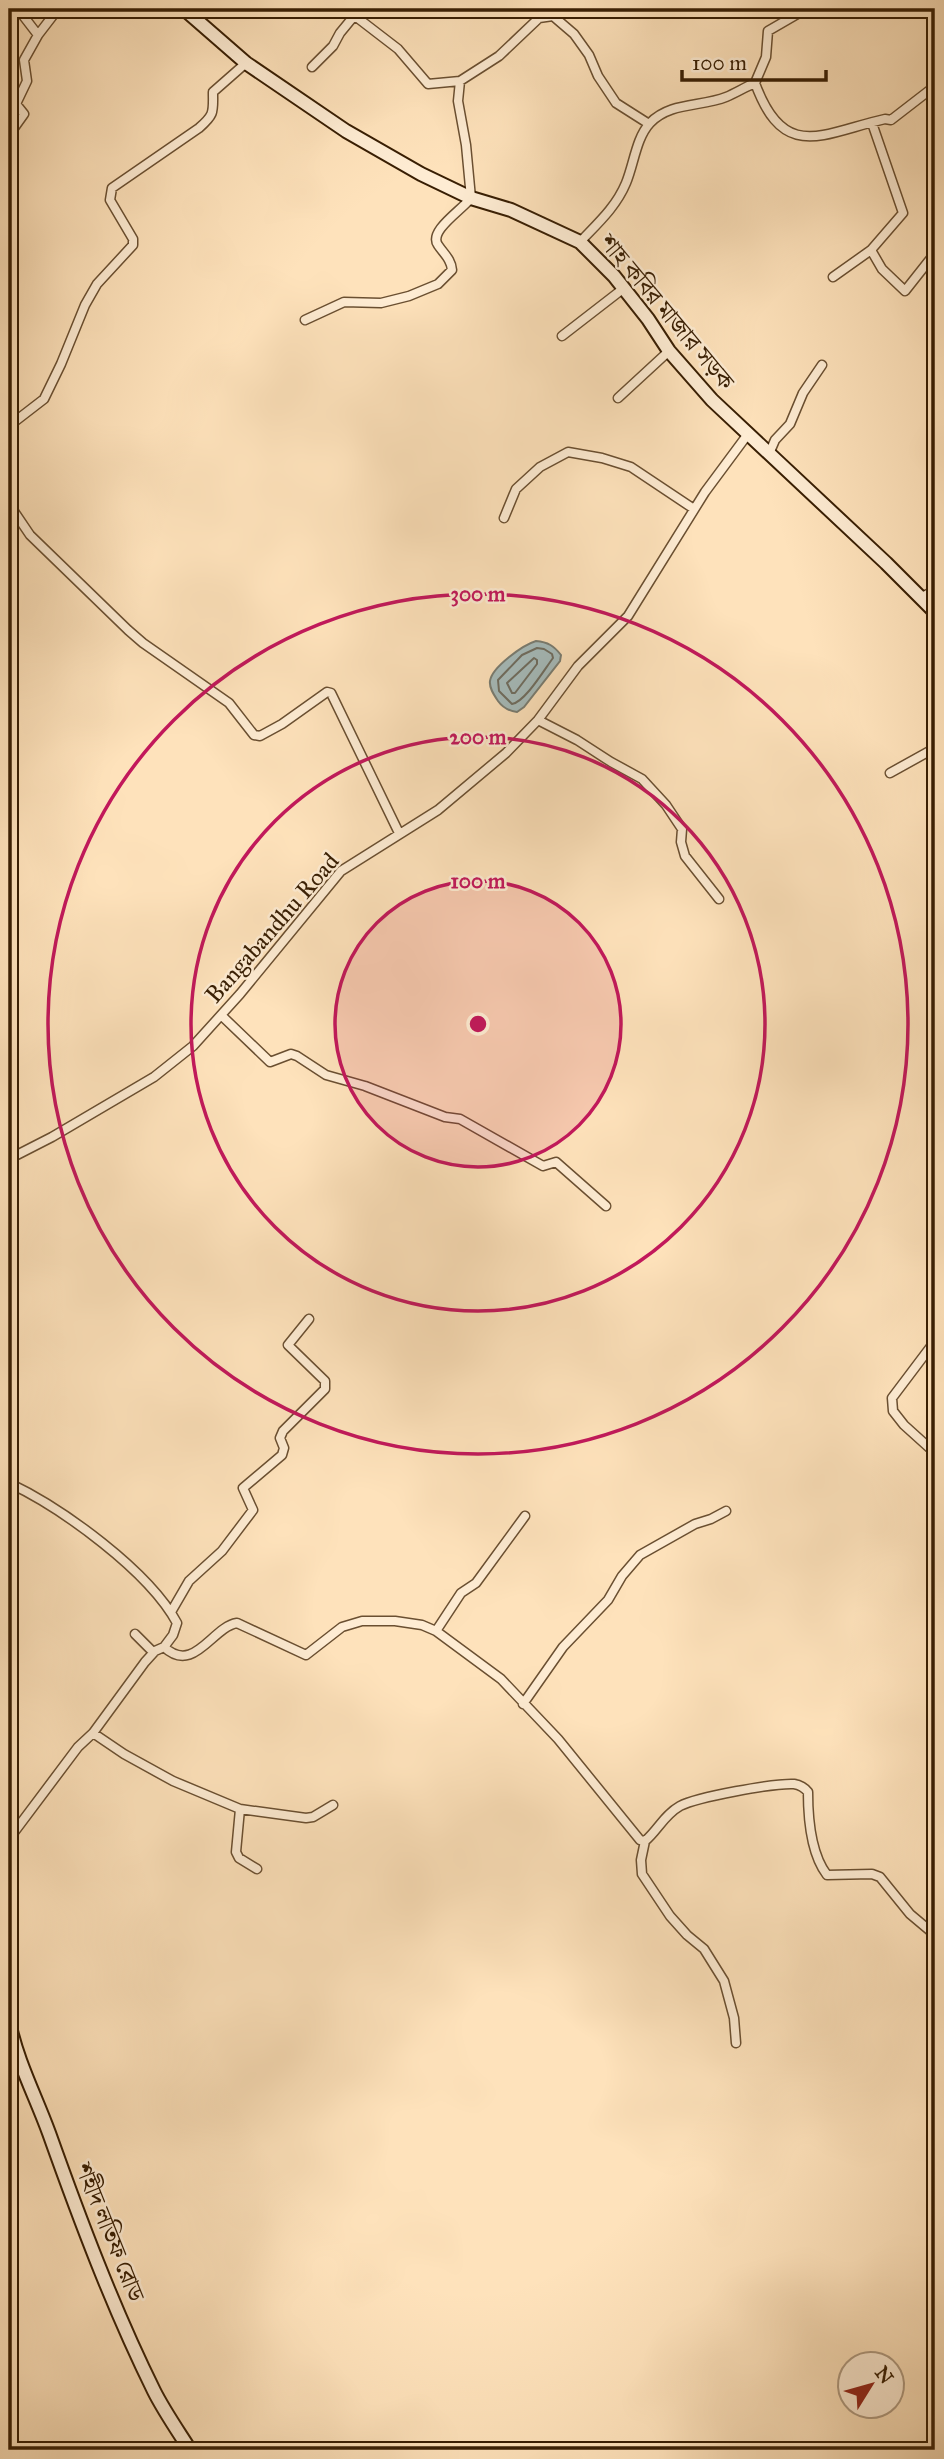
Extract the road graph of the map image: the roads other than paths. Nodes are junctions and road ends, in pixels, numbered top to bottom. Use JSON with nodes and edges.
{"nodes":[{"id":1,"x":18,"y":9,"type":"edge"},
{"id":2,"x":58,"y":9,"type":"edge"},
{"id":3,"x":184,"y":9,"type":"edge"},
{"id":4,"x":346,"y":9,"type":"edge"},
{"id":5,"x":806,"y":9,"type":"edge"},
{"id":6,"x":355,"y":16,"type":"junction"},
{"id":7,"x":38,"y":35,"type":"junction"},
{"id":8,"x":246,"y":63,"type":"junction"},
{"id":9,"x":312,"y":67,"type":"dead end"},
{"id":10,"x":460,"y":81,"type":"junction"},
{"id":11,"x":755,"y":83,"type":"junction"},
{"id":12,"x":935,"y":86,"type":"edge"},
{"id":13,"x":872,"y":123,"type":"junction"},
{"id":14,"x":649,"y":124,"type":"junction"},
{"id":15,"x":9,"y":135,"type":"edge"},
{"id":16,"x":471,"y":198,"type":"junction"},
{"id":17,"x":580,"y":242,"type":"junction"},
{"id":18,"x":871,"y":250,"type":"junction"},
{"id":19,"x":935,"y":253,"type":"edge"},
{"id":20,"x":833,"y":277,"type":"dead end"},
{"id":21,"x":624,"y":288,"type":"junction"},
{"id":22,"x":305,"y":320,"type":"dead end"},
{"id":23,"x":562,"y":336,"type":"dead end"},
{"id":24,"x":668,"y":351,"type":"junction"},
{"id":25,"x":822,"y":365,"type":"dead end"},
{"id":26,"x":618,"y":398,"type":"dead end"},
{"id":27,"x":9,"y":426,"type":"edge"},
{"id":28,"x":748,"y":434,"type":"junction"},
{"id":29,"x":769,"y":454,"type":"junction"},
{"id":30,"x":9,"y":504,"type":"edge"},
{"id":31,"x":694,"y":509,"type":"junction"},
{"id":32,"x":504,"y":518,"type":"dead end"},
{"id":33,"x":935,"y":590,"type":"edge"},
{"id":34,"x":922,"y":597,"type":"junction"},
{"id":35,"x":935,"y":612,"type":"edge"},
{"id":36,"x":538,"y":720,"type":"junction"},
{"id":37,"x":935,"y":748,"type":"edge"},
{"id":38,"x":890,"y":773,"type":"dead end"},
{"id":39,"x":399,"y":833,"type":"junction"},
{"id":40,"x":719,"y":899,"type":"dead end"},
{"id":41,"x":221,"y":1015,"type":"junction"},
{"id":42,"x":9,"y":1159,"type":"edge"},
{"id":43,"x":606,"y":1206,"type":"dead end"},
{"id":44,"x":309,"y":1319,"type":"dead end"},
{"id":45,"x":935,"y":1341,"type":"edge"},
{"id":46,"x":935,"y":1454,"type":"edge"},
{"id":47,"x":9,"y":1483,"type":"edge"},
{"id":48,"x":726,"y":1511,"type":"dead end"},
{"id":49,"x":525,"y":1516,"type":"dead end"},
{"id":50,"x":171,"y":1612,"type":"junction"},
{"id":51,"x":436,"y":1631,"type":"junction"},
{"id":52,"x":135,"y":1634,"type":"dead end"},
{"id":53,"x":164,"y":1647,"type":"junction"},
{"id":54,"x":153,"y":1653,"type":"junction"},
{"id":55,"x":523,"y":1704,"type":"junction"},
{"id":56,"x":93,"y":1733,"type":"junction"},
{"id":57,"x":333,"y":1805,"type":"dead end"},
{"id":58,"x":240,"y":1809,"type":"junction"},
{"id":59,"x":9,"y":1839,"type":"edge"},
{"id":60,"x":645,"y":1841,"type":"junction"},
{"id":61,"x":257,"y":1869,"type":"dead end"},
{"id":62,"x":935,"y":1935,"type":"edge"},
{"id":63,"x":9,"y":2022,"type":"edge"},
{"id":64,"x":736,"y":2043,"type":"dead end"},
{"id":65,"x":12,"y":2050,"type":"edge"},
{"id":66,"x":190,"y":2450,"type":"edge"}],
"edges":[{"from":1,"to":7,"type":"street"},
{"from":2,"to":7,"type":"street"},
{"from":3,"to":8,"type":"street","name":"শাহ কবির মাজার সড়ক"},
{"from":4,"to":6,"type":"street"},
{"from":5,"to":11,"type":"street"},
{"from":6,"to":9,"type":"street"},
{"from":6,"to":10,"type":"street"},
{"from":7,"to":15,"type":"street"},
{"from":8,"to":16,"type":"street","name":"শাহ কবির মাজার সড়ক"},
{"from":8,"to":27,"type":"street"},
{"from":10,"to":14,"type":"street"},
{"from":10,"to":16,"type":"street"},
{"from":11,"to":13,"type":"street"},
{"from":11,"to":14,"type":"street"},
{"from":12,"to":13,"type":"street"},
{"from":13,"to":18,"type":"street"},
{"from":14,"to":17,"type":"street"},
{"from":16,"to":17,"type":"street","name":"শাহ কবির মাজার সড়ক"},
{"from":16,"to":22,"type":"street"},
{"from":17,"to":21,"type":"street","name":"শাহ কবির মাজার সড়ক"},
{"from":18,"to":19,"type":"street"},
{"from":18,"to":20,"type":"street"},
{"from":21,"to":23,"type":"street"},
{"from":21,"to":24,"type":"street","name":"শাহ কবির মাজার সড়ক"},
{"from":24,"to":26,"type":"street"},
{"from":24,"to":28,"type":"street","name":"শাহ কবির মাজার সড়ক"},
{"from":25,"to":29,"type":"street"},
{"from":28,"to":29,"type":"street","name":"শাহ কবির মাজার সড়ক"},
{"from":28,"to":31,"type":"street","name":"Bangabandhu Road"},
{"from":29,"to":34,"type":"street","name":"শাহ কবির মাজার সড়ক"},
{"from":30,"to":39,"type":"street"},
{"from":31,"to":32,"type":"street"},
{"from":31,"to":36,"type":"street","name":"Bangabandhu Road"},
{"from":33,"to":34,"type":"street"},
{"from":34,"to":35,"type":"street","name":"শাহ কবির মাজার সড়ক"},
{"from":36,"to":39,"type":"street","name":"Bangabandhu Road"},
{"from":36,"to":40,"type":"street"},
{"from":37,"to":38,"type":"street"},
{"from":39,"to":41,"type":"street","name":"Bangabandhu Road"},
{"from":41,"to":42,"type":"street","name":"Bangabandhu Road"},
{"from":41,"to":43,"type":"street"},
{"from":44,"to":50,"type":"street"},
{"from":45,"to":46,"type":"street"},
{"from":47,"to":50,"type":"street"},
{"from":48,"to":55,"type":"street"},
{"from":49,"to":51,"type":"street"},
{"from":50,"to":53,"type":"street"},
{"from":51,"to":53,"type":"street"},
{"from":51,"to":55,"type":"street"},
{"from":52,"to":54,"type":"street"},
{"from":53,"to":54,"type":"street"},
{"from":54,"to":56,"type":"street"},
{"from":55,"to":60,"type":"street"},
{"from":56,"to":58,"type":"street"},
{"from":56,"to":59,"type":"street"},
{"from":57,"to":58,"type":"street"},
{"from":58,"to":61,"type":"street"},
{"from":60,"to":62,"type":"street"},
{"from":60,"to":64,"type":"street"},
{"from":63,"to":65,"type":"street","name":"শহীদ লতিফ রোড"},
{"from":65,"to":66,"type":"street","name":"শহীদ লতিফ রোড"}]}
